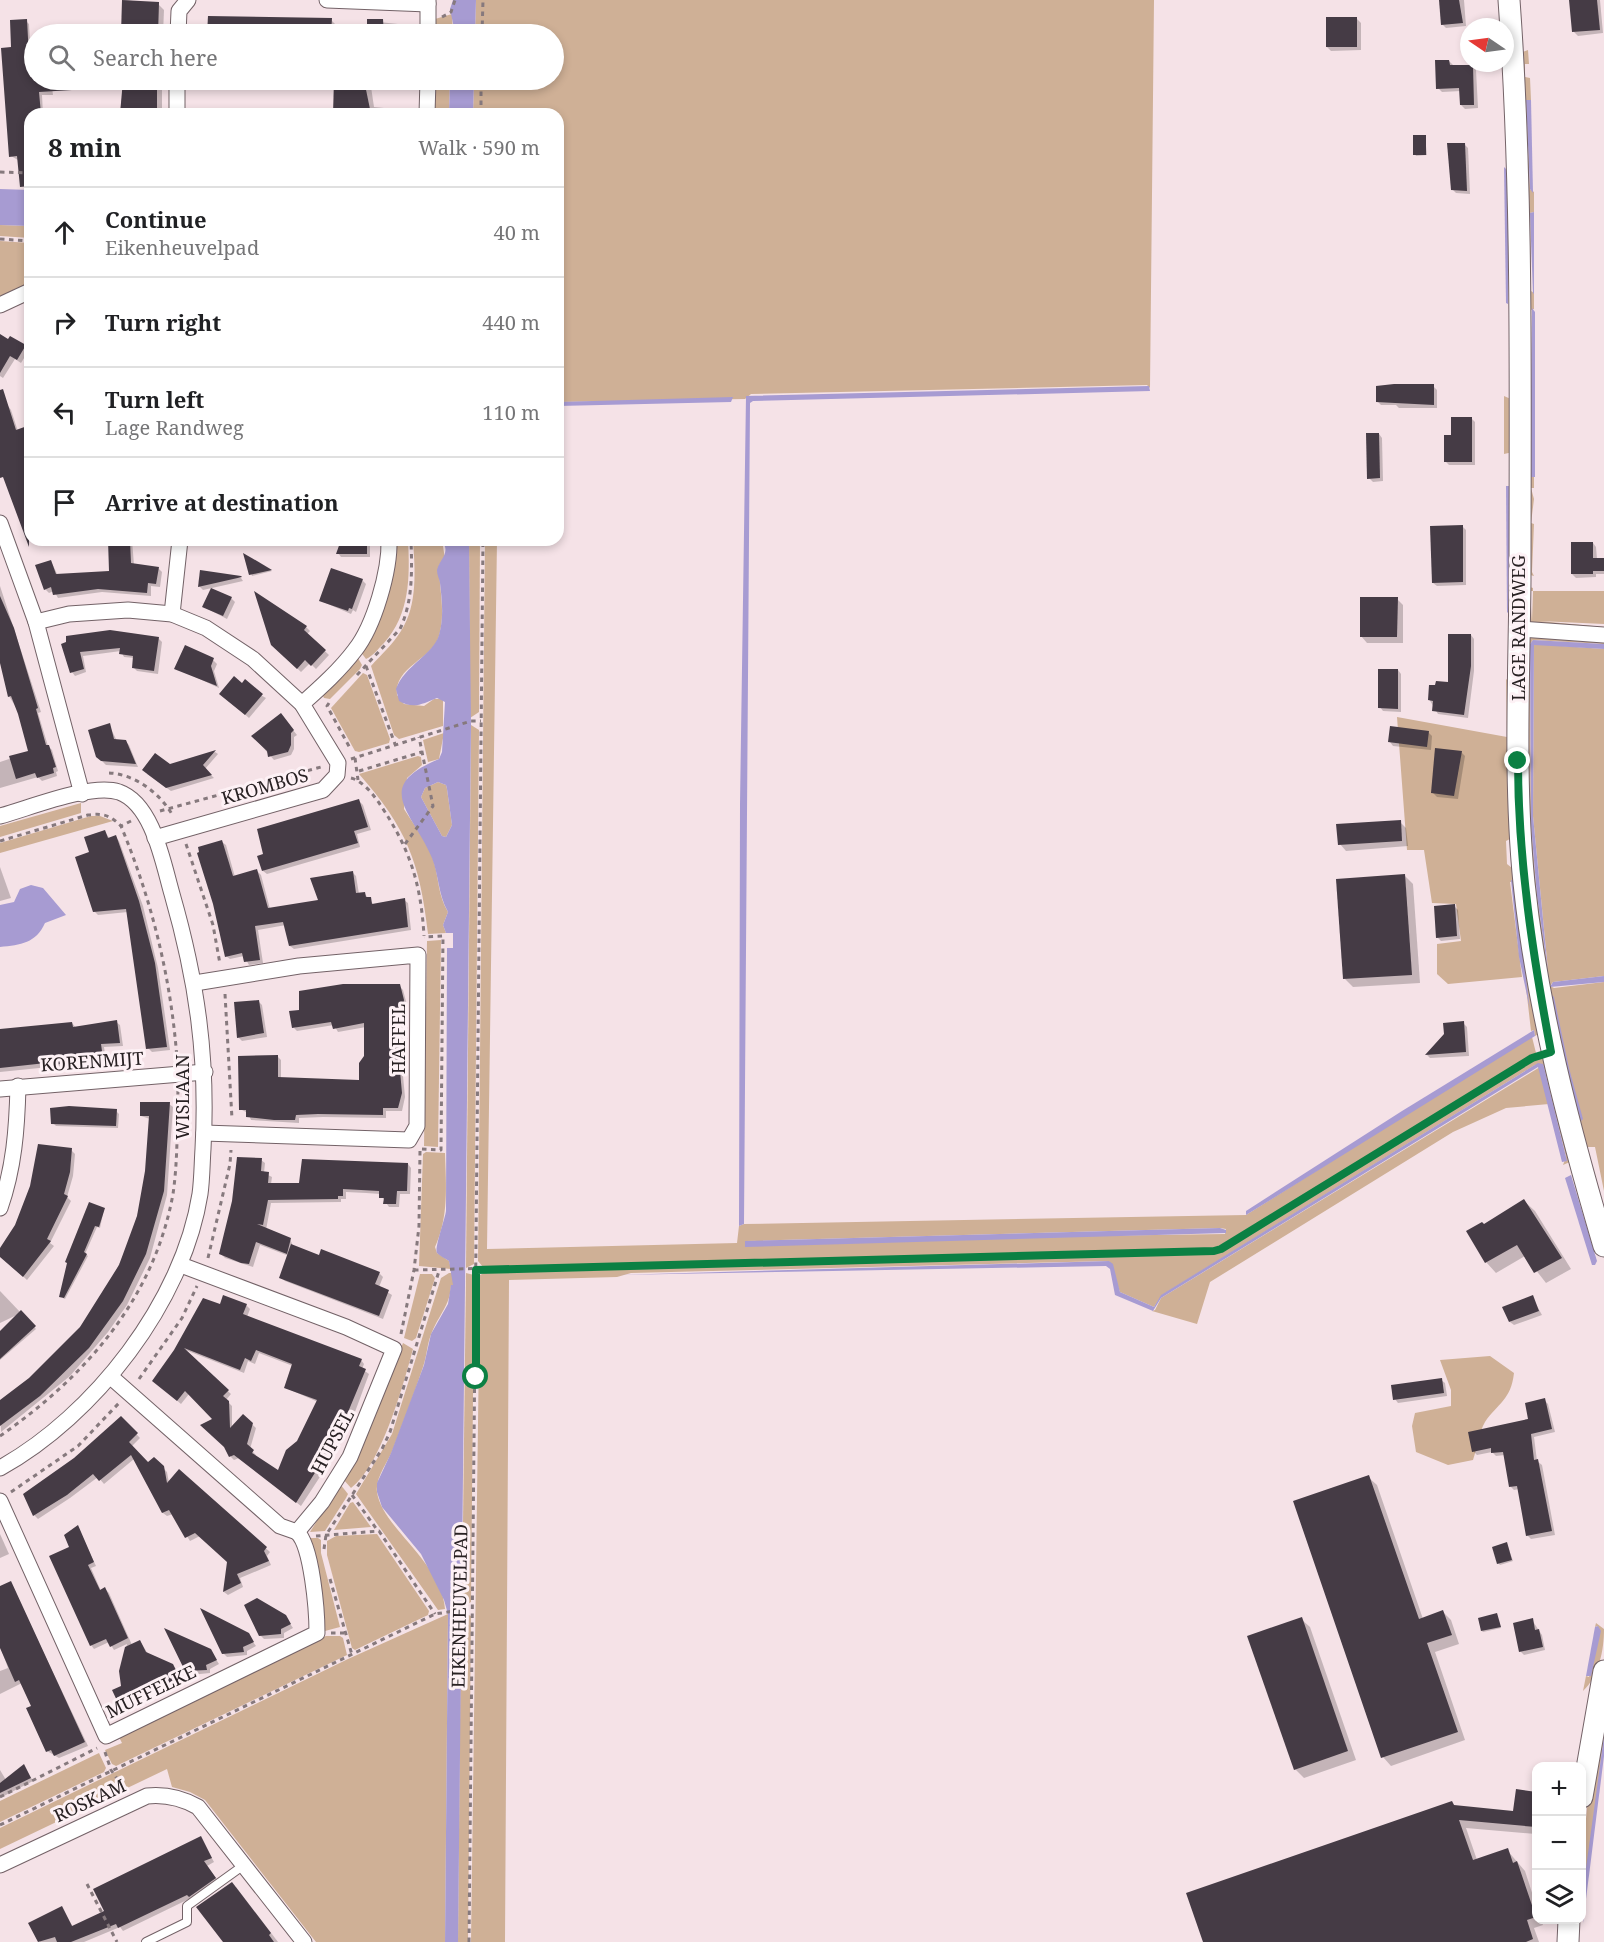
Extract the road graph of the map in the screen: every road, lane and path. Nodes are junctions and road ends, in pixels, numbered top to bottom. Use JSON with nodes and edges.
{"nodes":[{"id":1,"x":189,"y":0,"type":"edge"},
{"id":2,"x":327,"y":0,"type":"edge"},
{"id":3,"x":483,"y":0,"type":"edge"},
{"id":4,"x":1509,"y":0,"type":"edge"},
{"id":5,"x":428,"y":2,"type":"edge"},
{"id":6,"x":178,"y":24,"type":"edge"},
{"id":7,"x":428,"y":24,"type":"edge"},
{"id":8,"x":482,"y":24,"type":"edge"},
{"id":9,"x":177,"y":90,"type":"edge"},
{"id":10,"x":428,"y":90,"type":"edge"},
{"id":11,"x":481,"y":90,"type":"edge"},
{"id":12,"x":177,"y":108,"type":"edge"},
{"id":13,"x":427,"y":108,"type":"edge"},
{"id":14,"x":481,"y":108,"type":"edge"},
{"id":15,"x":0,"y":172,"type":"edge"},
{"id":16,"x":24,"y":173,"type":"edge"},
{"id":17,"x":0,"y":239,"type":"edge"},
{"id":18,"x":24,"y":241,"type":"edge"},
{"id":19,"x":24,"y":294,"type":"edge"},
{"id":20,"x":0,"y":305,"type":"edge"},
{"id":21,"x":0,"y":523,"type":"edge"},
{"id":22,"x":179,"y":546,"type":"edge"},
{"id":23,"x":388,"y":546,"type":"edge"},
{"id":24,"x":411,"y":546,"type":"edge"},
{"id":25,"x":483,"y":546,"type":"edge"},
{"id":26,"x":172,"y":614,"type":"junction"},
{"id":27,"x":36,"y":622,"type":"junction"},
{"id":28,"x":1520,"y":629,"type":"junction"},
{"id":29,"x":1604,"y":635,"type":"edge"},
{"id":30,"x":366,"y":666,"type":"junction"},
{"id":31,"x":350,"y":682,"type":"dead end"},
{"id":32,"x":335,"y":698,"type":"dead end"},
{"id":33,"x":303,"y":704,"type":"junction"},
{"id":34,"x":481,"y":721,"type":"junction"},
{"id":35,"x":419,"y":737,"type":"junction"},
{"id":36,"x":395,"y":744,"type":"junction"},
{"id":37,"x":422,"y":752,"type":"junction"},
{"id":38,"x":355,"y":758,"type":"junction"},
{"id":39,"x":338,"y":769,"type":"junction"},
{"id":40,"x":358,"y":771,"type":"junction"},
{"id":41,"x":78,"y":776,"type":"junction"},
{"id":42,"x":358,"y":780,"type":"junction"},
{"id":43,"x":82,"y":794,"type":"junction"},
{"id":44,"x":169,"y":808,"type":"junction"},
{"id":45,"x":145,"y":815,"type":"junction"},
{"id":46,"x":0,"y":816,"type":"edge"},
{"id":47,"x":121,"y":826,"type":"junction"},
{"id":48,"x":182,"y":831,"type":"junction"},
{"id":49,"x":155,"y":838,"type":"junction"},
{"id":50,"x":0,"y":841,"type":"edge"},
{"id":51,"x":405,"y":844,"type":"junction"},
{"id":52,"x":424,"y":937,"type":"junction"},
{"id":53,"x":418,"y":955,"type":"junction"},
{"id":54,"x":223,"y":979,"type":"junction"},
{"id":55,"x":195,"y":983,"type":"junction"},
{"id":56,"x":1551,"y":1052,"type":"junction"},
{"id":57,"x":205,"y":1072,"type":"junction"},
{"id":58,"x":178,"y":1075,"type":"junction"},
{"id":59,"x":18,"y":1086,"type":"junction"},
{"id":60,"x":0,"y":1089,"type":"edge"},
{"id":61,"x":204,"y":1133,"type":"junction"},
{"id":62,"x":231,"y":1134,"type":"junction"},
{"id":63,"x":414,"y":1144,"type":"junction"},
{"id":64,"x":0,"y":1208,"type":"edge"},
{"id":65,"x":1604,"y":1246,"type":"edge"},
{"id":66,"x":181,"y":1265,"type":"junction"},
{"id":67,"x":414,"y":1270,"type":"junction"},
{"id":68,"x":476,"y":1270,"type":"junction"},
{"id":69,"x":439,"y":1271,"type":"junction"},
{"id":70,"x":203,"y":1274,"type":"junction"},
{"id":71,"x":394,"y":1349,"type":"junction"},
{"id":72,"x":111,"y":1377,"type":"junction"},
{"id":73,"x":129,"y":1392,"type":"junction"},
{"id":74,"x":0,"y":1436,"type":"edge"},
{"id":75,"x":0,"y":1468,"type":"edge"},
{"id":76,"x":337,"y":1478,"type":"junction"},
{"id":77,"x":352,"y":1495,"type":"junction"},
{"id":78,"x":5,"y":1497,"type":"edge"},
{"id":79,"x":379,"y":1531,"type":"junction"},
{"id":80,"x":300,"y":1535,"type":"junction"},
{"id":81,"x":326,"y":1535,"type":"junction"},
{"id":82,"x":325,"y":1555,"type":"dead end"},
{"id":83,"x":328,"y":1572,"type":"dead end"},
{"id":84,"x":473,"y":1608,"type":"junction"},
{"id":85,"x":435,"y":1614,"type":"junction"},
{"id":86,"x":352,"y":1655,"type":"junction"},
{"id":87,"x":1604,"y":1671,"type":"edge"},
{"id":88,"x":106,"y":1736,"type":"junction"},
{"id":89,"x":111,"y":1770,"type":"junction"},
{"id":90,"x":1586,"y":1770,"type":"edge"},
{"id":91,"x":0,"y":1797,"type":"edge"},
{"id":92,"x":131,"y":1802,"type":"junction"},
{"id":93,"x":0,"y":1825,"type":"edge"},
{"id":94,"x":0,"y":1865,"type":"edge"},
{"id":95,"x":244,"y":1865,"type":"junction"},
{"id":96,"x":87,"y":1884,"type":"dead end"},
{"id":97,"x":1569,"y":1924,"type":"edge"},
{"id":98,"x":117,"y":1942,"type":"edge"},
{"id":99,"x":146,"y":1942,"type":"edge"},
{"id":100,"x":304,"y":1942,"type":"edge"},
{"id":101,"x":470,"y":1942,"type":"edge"},
{"id":102,"x":1568,"y":1942,"type":"edge"}],
"edges":[{"from":1,"to":6,"type":"street"},
{"from":2,"to":5,"type":"street"},
{"from":3,"to":8,"type":"path"},
{"from":4,"to":28,"type":"street","name":"LAGE RANDWEG"},
{"from":5,"to":7,"type":"street"},
{"from":9,"to":12,"type":"street"},
{"from":10,"to":13,"type":"street"},
{"from":11,"to":14,"type":"path"},
{"from":15,"to":16,"type":"path"},
{"from":17,"to":18,"type":"path"},
{"from":19,"to":20,"type":"street"},
{"from":21,"to":27,"type":"street"},
{"from":22,"to":26,"type":"street"},
{"from":23,"to":33,"type":"street"},
{"from":24,"to":30,"type":"path"},
{"from":25,"to":34,"type":"path","name":"EIKENHEUVELPAD"},
{"from":26,"to":27,"type":"street"},
{"from":26,"to":33,"type":"street"},
{"from":27,"to":41,"type":"street"},
{"from":28,"to":29,"type":"street"},
{"from":28,"to":56,"type":"street","name":"LAGE RANDWEG"},
{"from":30,"to":31,"type":"path"},
{"from":30,"to":36,"type":"path"},
{"from":32,"to":38,"type":"path"},
{"from":33,"to":39,"type":"street"},
{"from":34,"to":35,"type":"path"},
{"from":34,"to":68,"type":"path","name":"EIKENHEUVELPAD"},
{"from":35,"to":36,"type":"path"},
{"from":35,"to":37,"type":"path"},
{"from":36,"to":38,"type":"path"},
{"from":37,"to":40,"type":"path"},
{"from":37,"to":51,"type":"path"},
{"from":38,"to":39,"type":"path"},
{"from":38,"to":40,"type":"path"},
{"from":39,"to":42,"type":"path"},
{"from":39,"to":44,"type":"path"},
{"from":39,"to":48,"type":"street","name":"KROMBOS"},
{"from":40,"to":42,"type":"path"},
{"from":41,"to":43,"type":"street"},
{"from":41,"to":44,"type":"path"},
{"from":42,"to":51,"type":"path"},
{"from":43,"to":45,"type":"street","name":"WISLAAN"},
{"from":43,"to":46,"type":"street","name":"WISLAAN"},
{"from":44,"to":45,"type":"path"},
{"from":44,"to":48,"type":"path"},
{"from":45,"to":47,"type":"path"},
{"from":45,"to":49,"type":"street","name":"WISLAAN"},
{"from":47,"to":50,"type":"path"},
{"from":47,"to":58,"type":"path"},
{"from":48,"to":49,"type":"street","name":"KROMBOS"},
{"from":48,"to":54,"type":"path"},
{"from":49,"to":55,"type":"street","name":"WISLAAN"},
{"from":51,"to":52,"type":"path"},
{"from":52,"to":53,"type":"path"},
{"from":52,"to":63,"type":"path"},
{"from":53,"to":54,"type":"street"},
{"from":53,"to":63,"type":"street","name":"HAFFEL"},
{"from":54,"to":55,"type":"street"},
{"from":54,"to":62,"type":"path"},
{"from":55,"to":57,"type":"street","name":"WISLAAN"},
{"from":56,"to":65,"type":"street","name":"LAGE RANDWEG"},
{"from":56,"to":68,"type":"path"},
{"from":57,"to":58,"type":"street","name":"KORENMIJT"},
{"from":57,"to":61,"type":"street","name":"WISLAAN"},
{"from":58,"to":59,"type":"street","name":"KORENMIJT"},
{"from":58,"to":74,"type":"path"},
{"from":59,"to":60,"type":"street","name":"KORENMIJT"},
{"from":59,"to":64,"type":"street","name":"KORENMIJT"},
{"from":61,"to":62,"type":"street"},
{"from":61,"to":66,"type":"street","name":"WISLAAN"},
{"from":62,"to":63,"type":"street"},
{"from":62,"to":70,"type":"path"},
{"from":63,"to":67,"type":"path"},
{"from":66,"to":70,"type":"street"},
{"from":66,"to":72,"type":"street","name":"WISLAAN"},
{"from":67,"to":69,"type":"path"},
{"from":67,"to":71,"type":"path"},
{"from":68,"to":69,"type":"path"},
{"from":68,"to":84,"type":"path","name":"EIKENHEUVELPAD"},
{"from":69,"to":77,"type":"path"},
{"from":70,"to":71,"type":"street"},
{"from":70,"to":73,"type":"path"},
{"from":71,"to":76,"type":"street","name":"HUPSEL"},
{"from":72,"to":73,"type":"street"},
{"from":72,"to":75,"type":"street","name":"WISLAAN"},
{"from":73,"to":78,"type":"path"},
{"from":73,"to":80,"type":"street"},
{"from":76,"to":77,"type":"path"},
{"from":76,"to":80,"type":"street","name":"HUPSEL"},
{"from":77,"to":79,"type":"path"},
{"from":77,"to":81,"type":"path"},
{"from":78,"to":88,"type":"street","name":"MUFFELKE"},
{"from":79,"to":81,"type":"path"},
{"from":79,"to":85,"type":"path"},
{"from":80,"to":81,"type":"path"},
{"from":80,"to":88,"type":"street","name":"MUFFELKE"},
{"from":81,"to":82,"type":"path"},
{"from":83,"to":86,"type":"path"},
{"from":84,"to":85,"type":"path"},
{"from":84,"to":101,"type":"path","name":"EIKENHEUVELPAD"},
{"from":85,"to":86,"type":"path"},
{"from":86,"to":89,"type":"path"},
{"from":87,"to":90,"type":"street"},
{"from":88,"to":89,"type":"path"},
{"from":88,"to":91,"type":"path"},
{"from":89,"to":92,"type":"path"},
{"from":89,"to":93,"type":"path"},
{"from":92,"to":94,"type":"street","name":"ROSKAM"},
{"from":92,"to":95,"type":"street","name":"ROSKAM"},
{"from":95,"to":99,"type":"lane"},
{"from":95,"to":100,"type":"street","name":"ROSKAM"},
{"from":96,"to":98,"type":"path"},
{"from":97,"to":102,"type":"street"}]}
